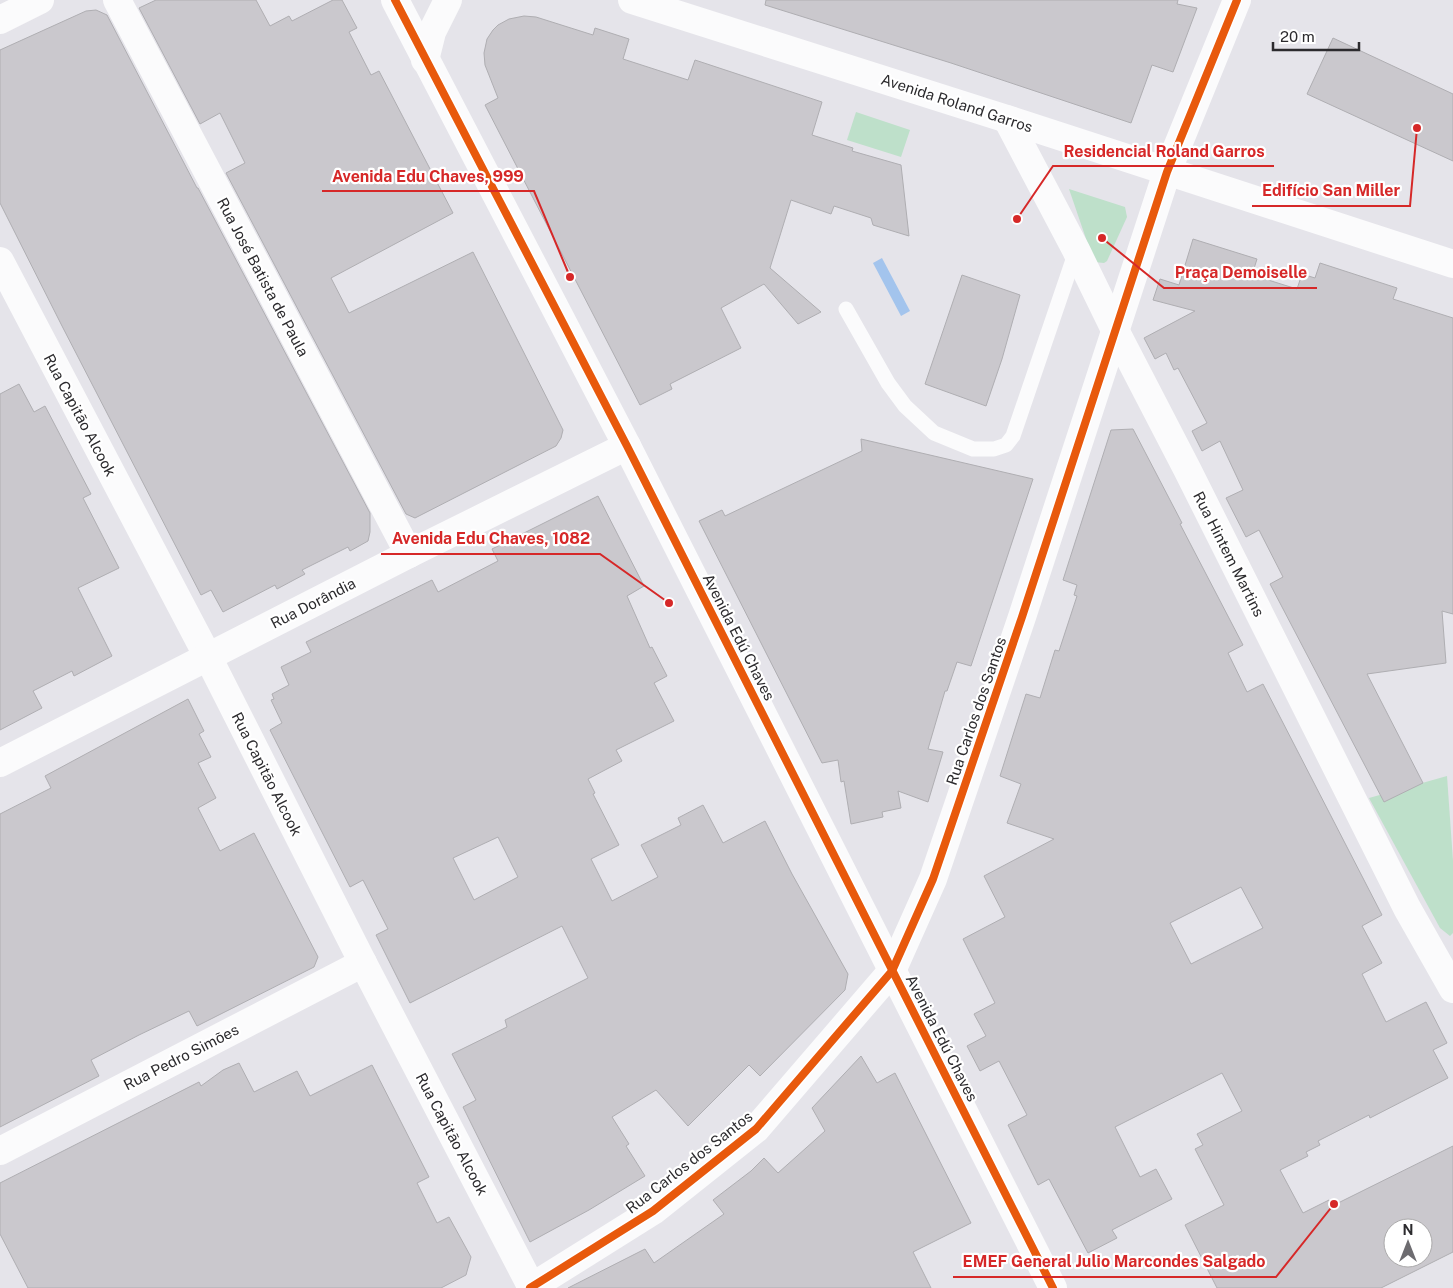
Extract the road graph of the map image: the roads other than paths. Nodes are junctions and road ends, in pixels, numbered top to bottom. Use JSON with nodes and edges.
{"nodes":[{"id":1,"x":40,"y":0,"type":"edge"},
{"id":2,"x":117,"y":0,"type":"edge"},
{"id":3,"x":395,"y":0,"type":"edge"},
{"id":4,"x":448,"y":0,"type":"edge"},
{"id":5,"x":632,"y":0,"type":"edge"},
{"id":6,"x":1237,"y":0,"type":"edge"},
{"id":7,"x":0,"y":20,"type":"edge"},
{"id":8,"x":425,"y":60,"type":"junction"},
{"id":9,"x":1007,"y":119,"type":"junction"},
{"id":10,"x":1167,"y":172,"type":"junction"},
{"id":11,"x":1076,"y":250,"type":"junction"},
{"id":12,"x":0,"y":261,"type":"edge"},
{"id":13,"x":1453,"y":264,"type":"edge"},
{"id":14,"x":846,"y":309,"type":"dead end"},
{"id":15,"x":1116,"y":332,"type":"junction"},
{"id":16,"x":626,"y":446,"type":"junction"},
{"id":17,"x":409,"y":554,"type":"junction"},
{"id":18,"x":208,"y":657,"type":"junction"},
{"id":19,"x":0,"y":763,"type":"edge"},
{"id":20,"x":363,"y":963,"type":"junction"},
{"id":21,"x":892,"y":971,"type":"junction"},
{"id":22,"x":1453,"y":989,"type":"edge"},
{"id":23,"x":0,"y":1152,"type":"edge"},
{"id":24,"x":532,"y":1288,"type":"edge"},
{"id":25,"x":1053,"y":1288,"type":"edge"}],
"edges":[{"from":1,"to":7,"type":"street"},
{"from":2,"to":17,"type":"street","name":"Rua José Batista de Paula"},
{"from":3,"to":8,"type":"street","name":"Avenida Edú Chaves"},
{"from":4,"to":8,"type":"street"},
{"from":5,"to":9,"type":"street","name":"Avenida Roland Garros"},
{"from":6,"to":10,"type":"street","name":"Rua Carlos dos Santos"},
{"from":8,"to":16,"type":"street","name":"Avenida Edú Chaves"},
{"from":9,"to":10,"type":"street","name":"Avenida Roland Garros"},
{"from":9,"to":11,"type":"street","name":"Rua Hintem Martins"},
{"from":10,"to":13,"type":"street","name":"Avenida Roland Garros"},
{"from":10,"to":15,"type":"street","name":"Rua Carlos dos Santos"},
{"from":11,"to":14,"type":"lane"},
{"from":11,"to":15,"type":"street","name":"Rua Hintem Martins"},
{"from":12,"to":18,"type":"street","name":"Rua Capitão Alcook"},
{"from":15,"to":21,"type":"street","name":"Rua Carlos dos Santos"},
{"from":15,"to":22,"type":"street","name":"Rua Hintem Martins"},
{"from":16,"to":17,"type":"street","name":"Rua Dorândia"},
{"from":16,"to":21,"type":"street","name":"Avenida Edú Chaves"},
{"from":17,"to":18,"type":"street","name":"Rua Dorândia"},
{"from":18,"to":19,"type":"street","name":"Rua Dorândia"},
{"from":18,"to":20,"type":"street","name":"Rua Capitão Alcook"},
{"from":20,"to":23,"type":"street","name":"Rua Pedro Simões"},
{"from":20,"to":24,"type":"street","name":"Rua Capitão Alcook"},
{"from":21,"to":24,"type":"street","name":"Rua Carlos dos Santos"},
{"from":21,"to":25,"type":"street","name":"Avenida Edú Chaves"}]}
